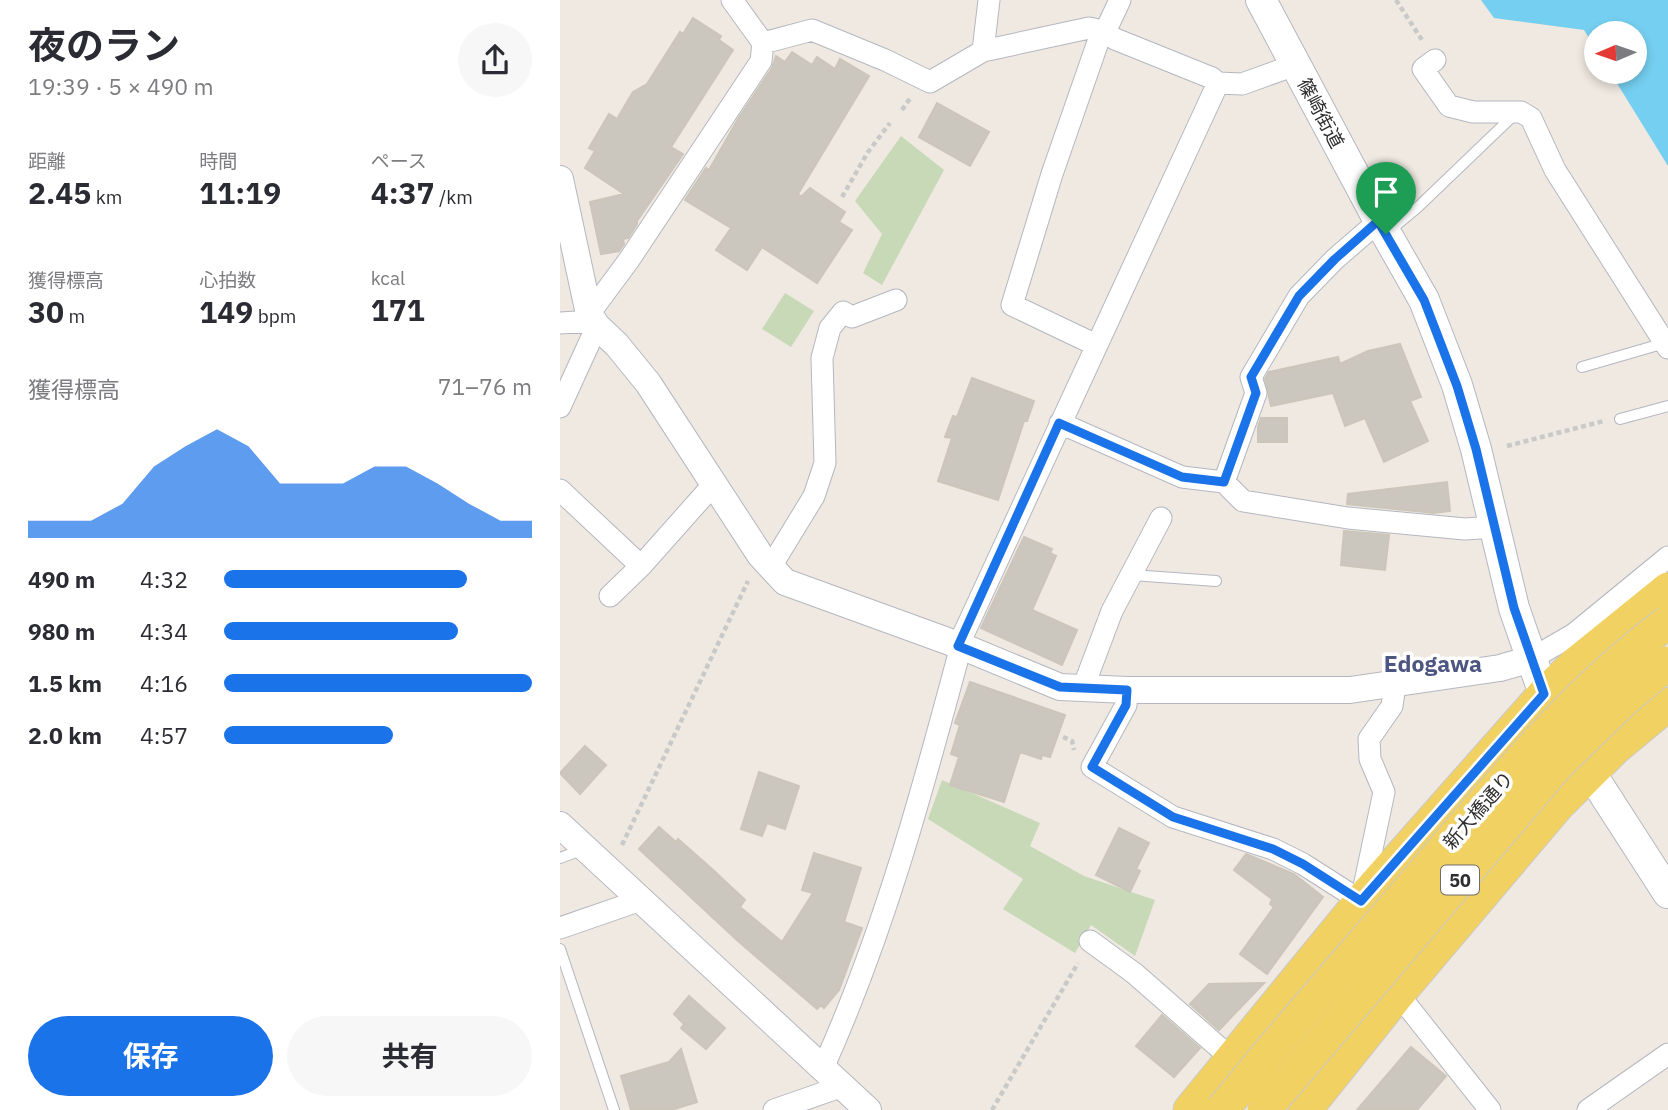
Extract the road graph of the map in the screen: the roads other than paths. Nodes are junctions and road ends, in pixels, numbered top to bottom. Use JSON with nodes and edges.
{"nodes":[{"id":1,"x":732,"y":0,"type":"edge"},
{"id":2,"x":989,"y":0,"type":"edge"},
{"id":3,"x":1120,"y":0,"type":"edge"},
{"id":4,"x":1261,"y":0,"type":"edge"},
{"id":5,"x":1105,"y":32,"type":"junction"},
{"id":6,"x":763,"y":43,"type":"junction"},
{"id":7,"x":983,"y":51,"type":"junction"},
{"id":8,"x":1435,"y":60,"type":"road end"},
{"id":9,"x":1294,"y":65,"type":"junction"},
{"id":10,"x":1218,"y":83,"type":"junction"},
{"id":11,"x":1517,"y":112,"type":"junction"},
{"id":12,"x":560,"y":179,"type":"edge"},
{"id":13,"x":1382,"y":227,"type":"junction"},
{"id":14,"x":896,"y":300,"type":"dead end"},
{"id":15,"x":593,"y":320,"type":"junction"},
{"id":16,"x":560,"y":323,"type":"edge"},
{"id":17,"x":1096,"y":345,"type":"junction"},
{"id":18,"x":1667,"y":346,"type":"edge"},
{"id":19,"x":1582,"y":367,"type":"dead end"},
{"id":20,"x":1668,"y":405,"type":"edge"},
{"id":21,"x":560,"y":407,"type":"edge"},
{"id":22,"x":1620,"y":419,"type":"road end"},
{"id":23,"x":1059,"y":423,"type":"junction"},
{"id":24,"x":1224,"y":482,"type":"junction"},
{"id":25,"x":713,"y":485,"type":"junction"},
{"id":26,"x":560,"y":490,"type":"edge"},
{"id":27,"x":1161,"y":518,"type":"dead end"},
{"id":28,"x":1494,"y":527,"type":"junction"},
{"id":29,"x":1668,"y":557,"type":"edge"},
{"id":30,"x":765,"y":562,"type":"junction"},
{"id":31,"x":641,"y":566,"type":"junction"},
{"id":32,"x":1132,"y":575,"type":"junction"},
{"id":33,"x":1216,"y":581,"type":"dead end"},
{"id":34,"x":1668,"y":589,"type":"edge"},
{"id":35,"x":610,"y":596,"type":"dead end"},
{"id":36,"x":1668,"y":622,"type":"edge"},
{"id":37,"x":960,"y":646,"type":"junction"},
{"id":38,"x":1531,"y":659,"type":"junction"},
{"id":39,"x":1668,"y":663,"type":"edge"},
{"id":40,"x":1395,"y":685,"type":"junction"},
{"id":41,"x":1083,"y":688,"type":"junction"},
{"id":42,"x":1127,"y":690,"type":"junction"},
{"id":43,"x":1544,"y":694,"type":"junction"},
{"id":44,"x":1666,"y":705,"type":"edge"},
{"id":45,"x":1589,"y":772,"type":"junction"},
{"id":46,"x":560,"y":825,"type":"edge"},
{"id":47,"x":586,"y":849,"type":"junction"},
{"id":48,"x":560,"y":858,"type":"edge"},
{"id":49,"x":1668,"y":893,"type":"edge"},
{"id":50,"x":641,"y":900,"type":"junction"},
{"id":51,"x":1361,"y":901,"type":"junction"},
{"id":52,"x":560,"y":928,"type":"edge"},
{"id":53,"x":1090,"y":941,"type":"road end"},
{"id":54,"x":560,"y":949,"type":"edge"},
{"id":55,"x":1398,"y":994,"type":"junction"},
{"id":56,"x":1668,"y":1054,"type":"edge"},
{"id":57,"x":1231,"y":1058,"type":"junction"},
{"id":58,"x":823,"y":1068,"type":"junction"},
{"id":59,"x":843,"y":1086,"type":"junction"},
{"id":60,"x":614,"y":1110,"type":"edge"},
{"id":61,"x":774,"y":1110,"type":"edge"},
{"id":62,"x":869,"y":1110,"type":"edge"},
{"id":63,"x":1190,"y":1110,"type":"edge"},
{"id":64,"x":1222,"y":1110,"type":"edge"},
{"id":65,"x":1264,"y":1110,"type":"edge"},
{"id":66,"x":1305,"y":1110,"type":"edge"},
{"id":67,"x":1490,"y":1110,"type":"edge"},
{"id":68,"x":1588,"y":1110,"type":"edge"}],
"edges":[{"from":1,"to":6,"type":"street"},
{"from":2,"to":7,"type":"street"},
{"from":3,"to":5,"type":"street"},
{"from":4,"to":9,"type":"main road","name":"篠崎街道"},
{"from":5,"to":7,"type":"street"},
{"from":5,"to":10,"type":"street"},
{"from":5,"to":17,"type":"street"},
{"from":6,"to":7,"type":"street"},
{"from":6,"to":15,"type":"street"},
{"from":8,"to":11,"type":"street"},
{"from":9,"to":10,"type":"street"},
{"from":9,"to":13,"type":"main road","name":"篠崎街道"},
{"from":10,"to":17,"type":"street"},
{"from":11,"to":13,"type":"lane"},
{"from":11,"to":18,"type":"street"},
{"from":12,"to":15,"type":"street"},
{"from":13,"to":24,"type":"street"},
{"from":13,"to":28,"type":"main road","name":"篠崎街道"},
{"from":14,"to":30,"type":"street"},
{"from":15,"to":16,"type":"street"},
{"from":15,"to":21,"type":"street"},
{"from":15,"to":25,"type":"street"},
{"from":17,"to":23,"type":"street"},
{"from":18,"to":19,"type":"lane"},
{"from":20,"to":22,"type":"lane"},
{"from":23,"to":24,"type":"street"},
{"from":23,"to":37,"type":"street"},
{"from":24,"to":28,"type":"street"},
{"from":25,"to":30,"type":"street"},
{"from":25,"to":31,"type":"street"},
{"from":26,"to":31,"type":"street"},
{"from":27,"to":32,"type":"street"},
{"from":28,"to":38,"type":"main road","name":"篠崎街道"},
{"from":29,"to":38,"type":"street"},
{"from":30,"to":37,"type":"street"},
{"from":31,"to":35,"type":"street"},
{"from":32,"to":33,"type":"lane"},
{"from":32,"to":41,"type":"street"},
{"from":34,"to":43,"type":"main road"},
{"from":36,"to":64,"type":"main road","name":"新大橋通り","number":"50","bridge":true},
{"from":37,"to":41,"type":"street"},
{"from":37,"to":58,"type":"street"},
{"from":38,"to":40,"type":"street"},
{"from":38,"to":43,"type":"main road","name":"篠崎街道"},
{"from":39,"to":65,"type":"main road","name":"新大橋通り","number":"50","bridge":true},
{"from":40,"to":42,"type":"street"},
{"from":40,"to":51,"type":"street"},
{"from":41,"to":42,"type":"street"},
{"from":42,"to":51,"type":"street"},
{"from":43,"to":45,"type":"main road","name":"篠崎街道"},
{"from":43,"to":51,"type":"main road"},
{"from":44,"to":45,"type":"main road","number":"50"},
{"from":45,"to":49,"type":"main road","name":"篠崎街道"},
{"from":45,"to":55,"type":"main road","number":"50"},
{"from":46,"to":47,"type":"street"},
{"from":47,"to":48,"type":"lane"},
{"from":47,"to":50,"type":"street"},
{"from":50,"to":52,"type":"street"},
{"from":50,"to":58,"type":"street"},
{"from":51,"to":57,"type":"main road"},
{"from":53,"to":57,"type":"street"},
{"from":54,"to":60,"type":"lane"},
{"from":55,"to":66,"type":"main road","number":"50"},
{"from":55,"to":67,"type":"street"},
{"from":56,"to":68,"type":"street"},
{"from":57,"to":63,"type":"main road"},
{"from":58,"to":59,"type":"street"},
{"from":59,"to":61,"type":"street"},
{"from":59,"to":62,"type":"street"}]}
